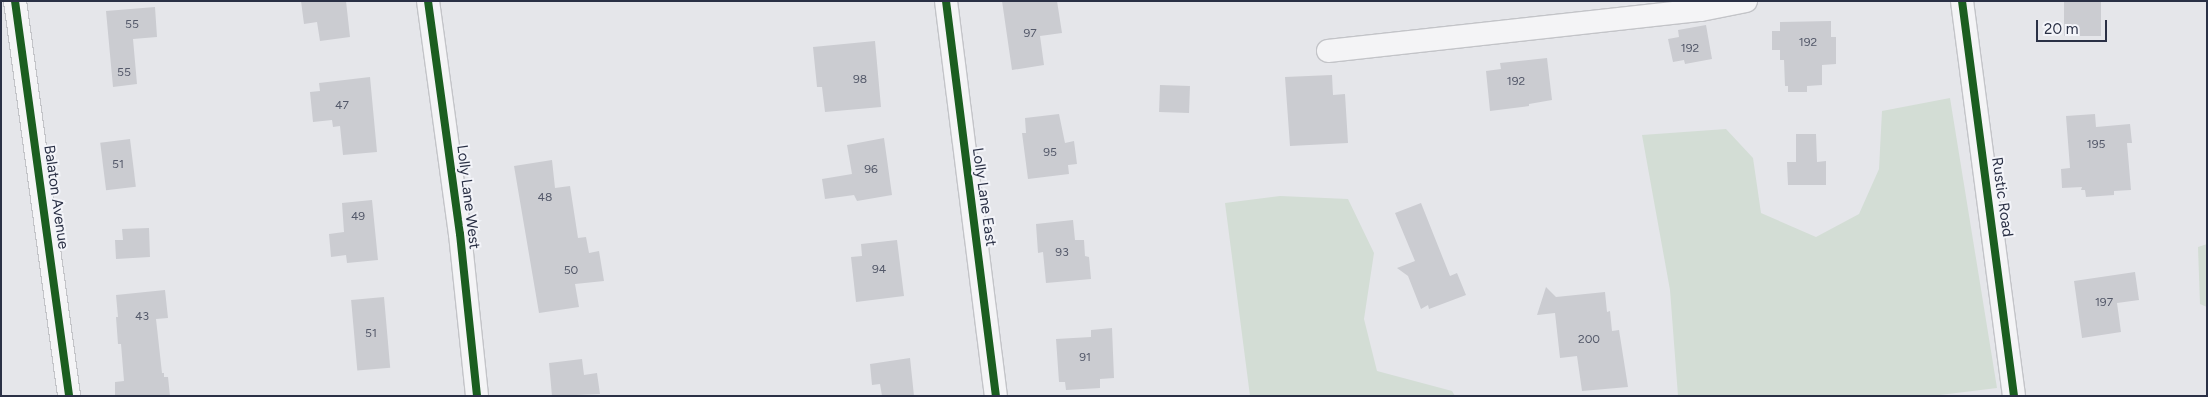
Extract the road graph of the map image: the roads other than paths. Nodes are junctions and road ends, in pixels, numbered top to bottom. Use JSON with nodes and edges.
{"nodes":[{"id":1,"x":15,"y":1,"type":"edge"},
{"id":2,"x":428,"y":1,"type":"edge"},
{"id":3,"x":946,"y":1,"type":"edge"},
{"id":4,"x":1746,"y":1,"type":"edge"},
{"id":5,"x":1962,"y":1,"type":"edge"},
{"id":6,"x":1328,"y":51,"type":"dead end"},
{"id":7,"x":69,"y":396,"type":"edge"},
{"id":8,"x":477,"y":396,"type":"edge"},
{"id":9,"x":996,"y":396,"type":"edge"},
{"id":10,"x":2014,"y":396,"type":"edge"}],
"edges":[{"from":1,"to":7,"type":"street","name":"Balaton Avenue"},
{"from":2,"to":8,"type":"street","name":"Lolly Lane West"},
{"from":3,"to":9,"type":"street","name":"Lolly Lane East"},
{"from":4,"to":6,"type":"street"},
{"from":5,"to":10,"type":"street","name":"Rustic Road"}]}
